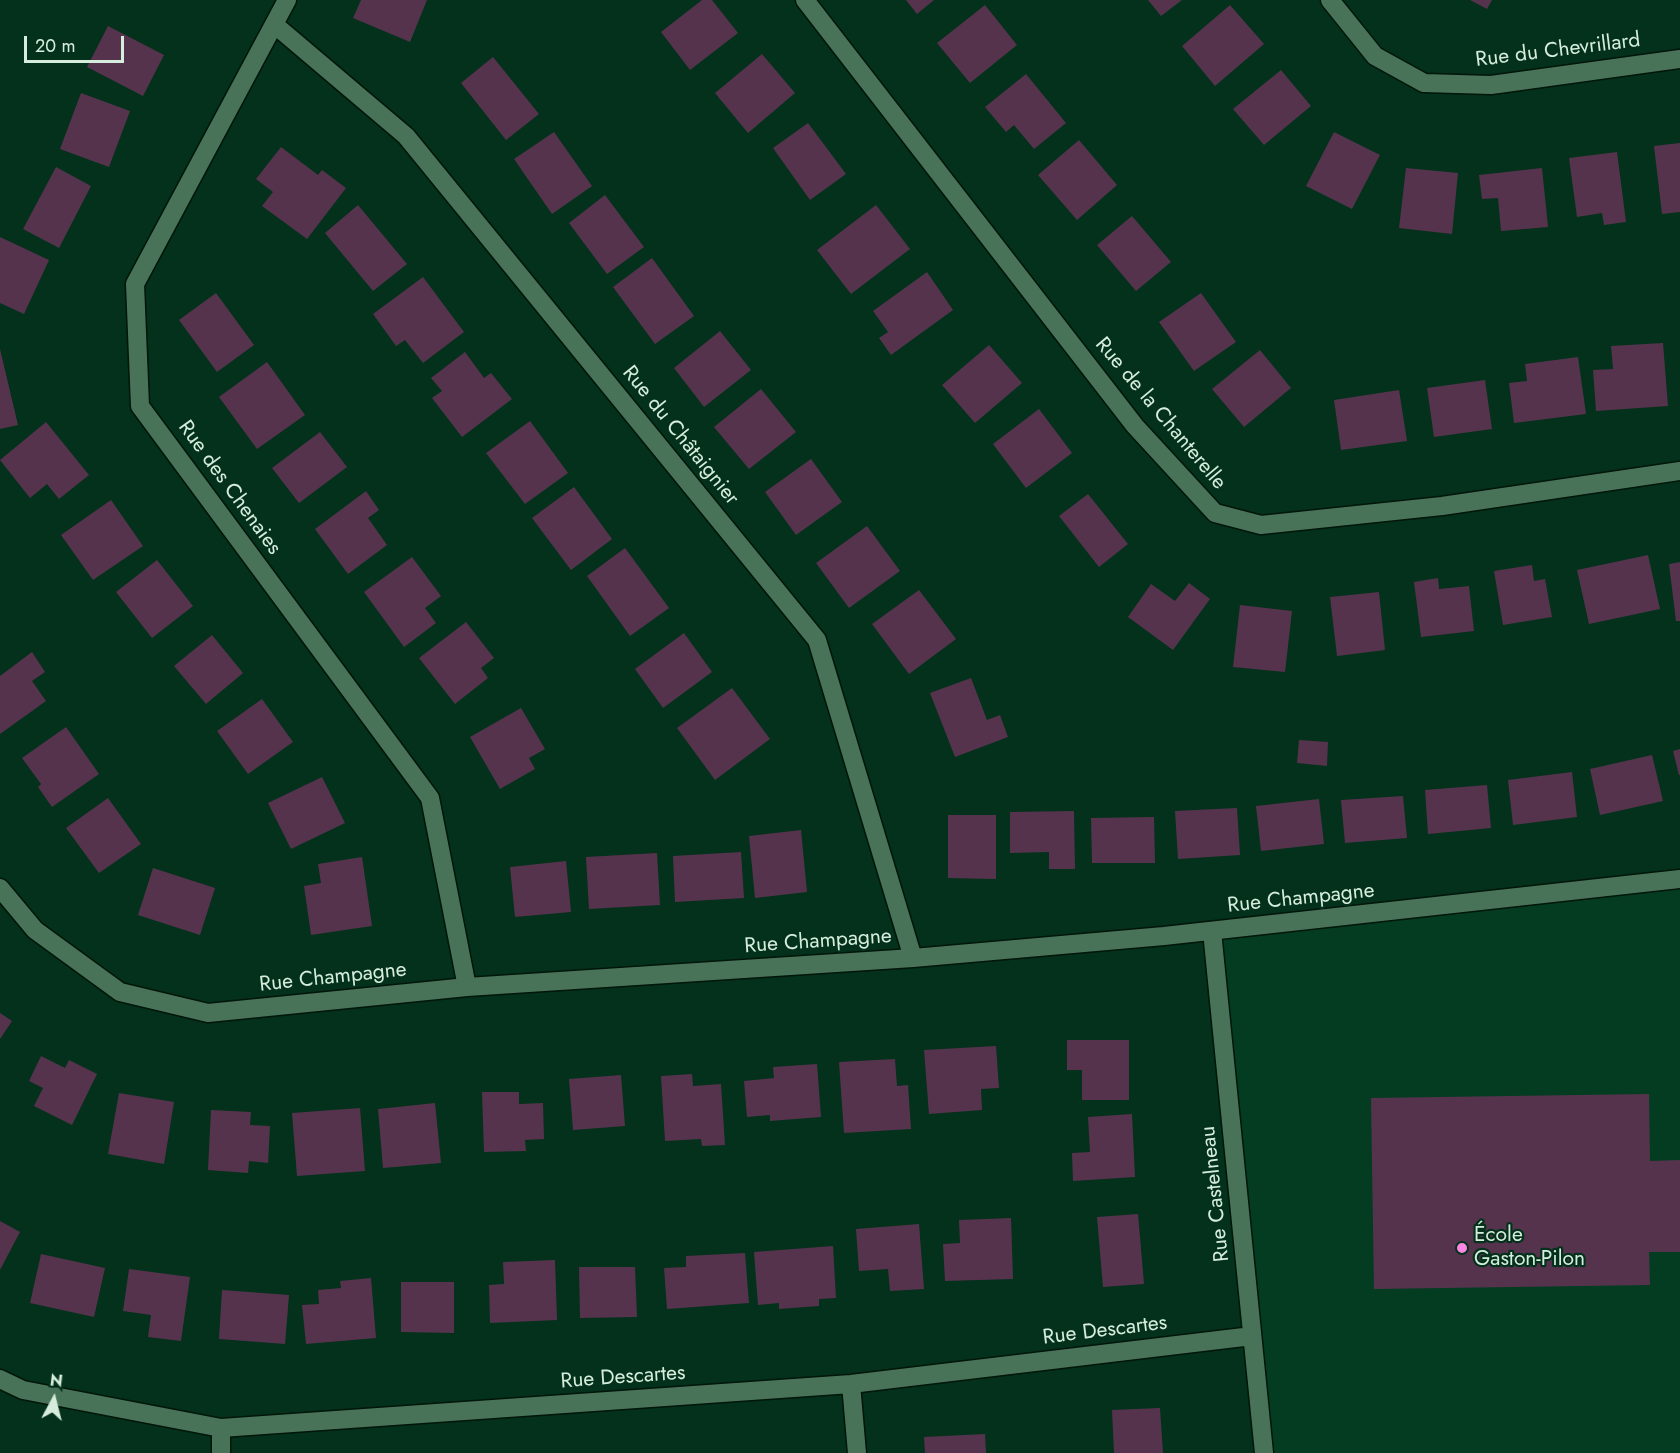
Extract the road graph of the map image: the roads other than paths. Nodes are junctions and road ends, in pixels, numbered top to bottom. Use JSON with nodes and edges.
{"nodes":[{"id":1,"x":287,"y":0,"type":"edge"},
{"id":2,"x":805,"y":0,"type":"edge"},
{"id":3,"x":1330,"y":0,"type":"edge"},
{"id":4,"x":275,"y":25,"type":"junction"},
{"id":5,"x":1680,"y":59,"type":"edge"},
{"id":6,"x":1680,"y":471,"type":"edge"},
{"id":7,"x":1680,"y":879,"type":"edge"},
{"id":8,"x":0,"y":888,"type":"edge"},
{"id":9,"x":1212,"y":932,"type":"junction"},
{"id":10,"x":913,"y":958,"type":"junction"},
{"id":11,"x":467,"y":987,"type":"junction"},
{"id":12,"x":1252,"y":1336,"type":"junction"},
{"id":13,"x":0,"y":1378,"type":"edge"},
{"id":14,"x":851,"y":1384,"type":"junction"},
{"id":15,"x":221,"y":1428,"type":"junction"},
{"id":16,"x":221,"y":1453,"type":"edge"},
{"id":17,"x":856,"y":1453,"type":"edge"},
{"id":18,"x":1264,"y":1453,"type":"edge"}],
"edges":[{"from":1,"to":4,"type":"street","name":"Rue des Chenaies"},
{"from":2,"to":6,"type":"street","name":"Rue de la Chanterelle"},
{"from":3,"to":5,"type":"street","name":"Rue du Chevrillard"},
{"from":4,"to":10,"type":"street","name":"Rue du Châtaignier"},
{"from":4,"to":11,"type":"street","name":"Rue des Chenaies"},
{"from":7,"to":9,"type":"street","name":"Rue Champagne"},
{"from":8,"to":11,"type":"street","name":"Rue Champagne"},
{"from":9,"to":10,"type":"street","name":"Rue Champagne"},
{"from":9,"to":12,"type":"street","name":"Rue Castelneau"},
{"from":10,"to":11,"type":"street","name":"Rue Champagne"},
{"from":12,"to":14,"type":"street","name":"Rue Descartes"},
{"from":12,"to":18,"type":"street","name":"Rue Castelneau"},
{"from":13,"to":15,"type":"street","name":"Rue Descartes"},
{"from":14,"to":15,"type":"street","name":"Rue Descartes"},
{"from":14,"to":17,"type":"street"},
{"from":15,"to":16,"type":"street"}]}
